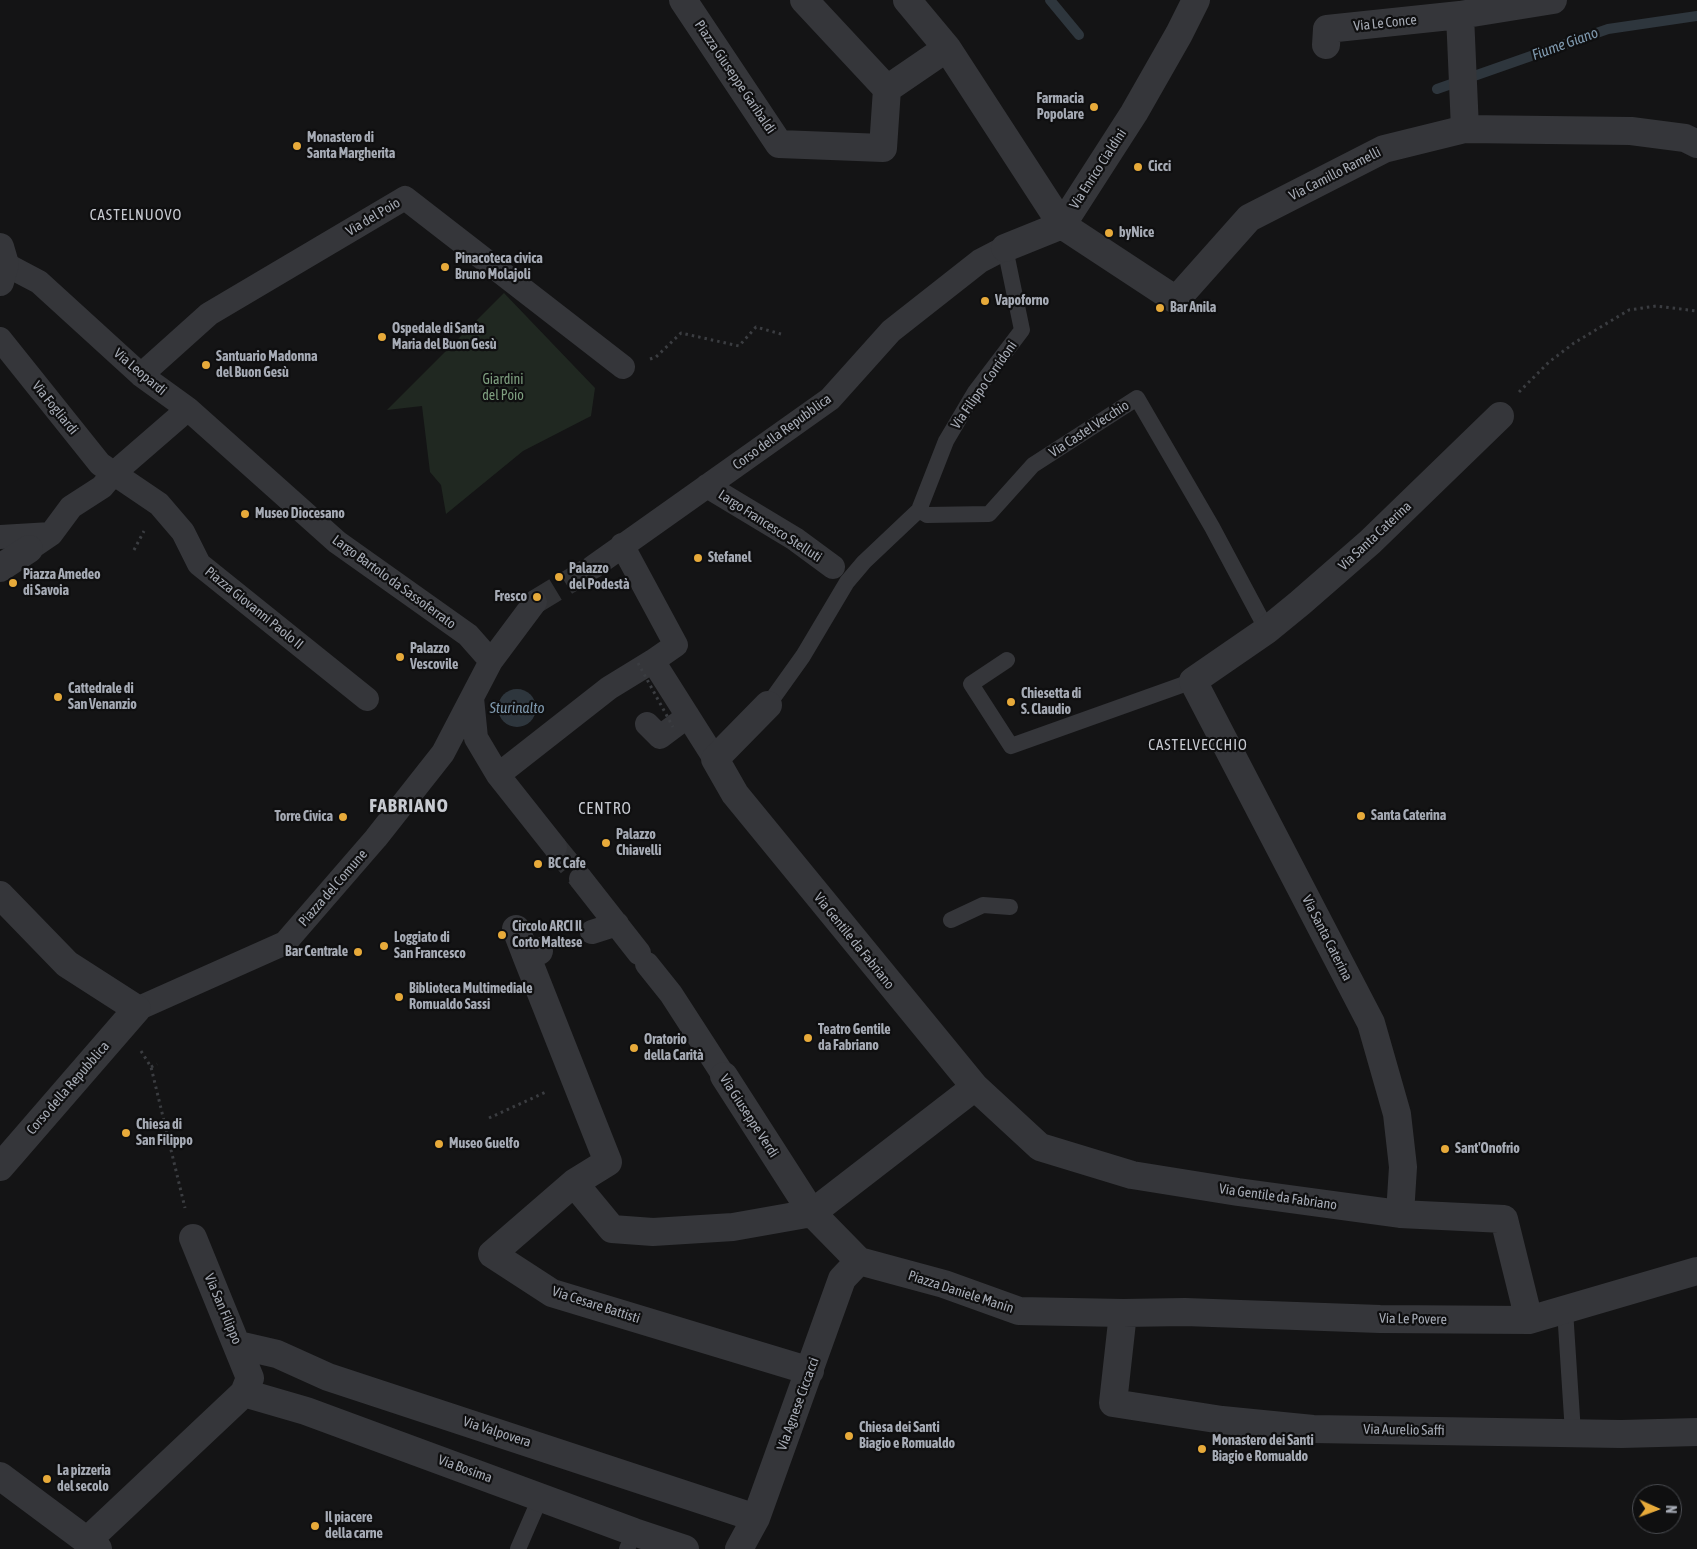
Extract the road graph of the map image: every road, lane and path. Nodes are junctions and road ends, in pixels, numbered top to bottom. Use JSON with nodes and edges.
{"nodes":[{"id":1,"x":683,"y":0,"type":"edge"},
{"id":2,"x":804,"y":0,"type":"edge"},
{"id":3,"x":907,"y":0,"type":"edge"},
{"id":4,"x":1196,"y":0,"type":"edge"},
{"id":5,"x":1552,"y":0,"type":"edge"},
{"id":6,"x":1460,"y":15,"type":"junction"},
{"id":7,"x":1326,"y":46,"type":"dead end"},
{"id":8,"x":947,"y":48,"type":"junction"},
{"id":9,"x":887,"y":89,"type":"junction"},
{"id":10,"x":1465,"y":129,"type":"junction"},
{"id":11,"x":1697,"y":144,"type":"edge"},
{"id":12,"x":1062,"y":225,"type":"junction"},
{"id":13,"x":1006,"y":248,"type":"junction"},
{"id":14,"x":2,"y":264,"type":"edge"},
{"id":15,"x":1697,"y":311,"type":"edge"},
{"id":16,"x":781,"y":334,"type":"dead end"},
{"id":17,"x":0,"y":339,"type":"edge"},
{"id":18,"x":623,"y":366,"type":"joint"},
{"id":19,"x":141,"y":375,"type":"junction"},
{"id":20,"x":188,"y":410,"type":"junction"},
{"id":21,"x":1500,"y":416,"type":"joint"},
{"id":22,"x":114,"y":474,"type":"junction"},
{"id":23,"x":272,"y":486,"type":"joint"},
{"id":24,"x":707,"y":486,"type":"junction"},
{"id":25,"x":919,"y":510,"type":"junction"},
{"id":26,"x":0,"y":536,"type":"edge"},
{"id":27,"x":40,"y":542,"type":"junction"},
{"id":28,"x":622,"y":545,"type":"junction"},
{"id":29,"x":593,"y":567,"type":"tunnel mouth"},
{"id":30,"x":833,"y":567,"type":"dead end"},
{"id":31,"x":0,"y":568,"type":"edge"},
{"id":32,"x":535,"y":602,"type":"tunnel mouth"},
{"id":33,"x":1267,"y":630,"type":"junction"},
{"id":34,"x":1007,"y":660,"type":"dead end"},
{"id":35,"x":491,"y":661,"type":"junction"},
{"id":36,"x":645,"y":662,"type":"junction"},
{"id":37,"x":1193,"y":681,"type":"junction"},
{"id":38,"x":472,"y":698,"type":"junction"},
{"id":39,"x":367,"y":699,"type":"dead end"},
{"id":40,"x":768,"y":705,"type":"joint"},
{"id":41,"x":680,"y":722,"type":"junction"},
{"id":42,"x":647,"y":724,"type":"dead end"},
{"id":43,"x":715,"y":759,"type":"junction"},
{"id":44,"x":498,"y":775,"type":"junction"},
{"id":45,"x":555,"y":847,"type":"tunnel mouth"},
{"id":46,"x":581,"y":879,"type":"tunnel mouth"},
{"id":47,"x":0,"y":894,"type":"edge"},
{"id":48,"x":1010,"y":906,"type":"dead end"},
{"id":49,"x":951,"y":920,"type":"dead end"},
{"id":50,"x":617,"y":924,"type":"junction"},
{"id":51,"x":516,"y":929,"type":"dead end"},
{"id":52,"x":592,"y":932,"type":"dead end"},
{"id":53,"x":131,"y":1016,"type":"junction"},
{"id":54,"x":157,"y":1064,"type":"dead end"},
{"id":55,"x":151,"y":1067,"type":"junction"},
{"id":56,"x":724,"y":1076,"type":"joint"},
{"id":57,"x":575,"y":1079,"type":"junction"},
{"id":58,"x":975,"y":1087,"type":"junction"},
{"id":59,"x":489,"y":1118,"type":"dead end"},
{"id":60,"x":0,"y":1167,"type":"edge"},
{"id":61,"x":574,"y":1183,"type":"junction"},
{"id":62,"x":812,"y":1213,"type":"junction"},
{"id":63,"x":1400,"y":1214,"type":"junction"},
{"id":64,"x":193,"y":1238,"type":"joint"},
{"id":65,"x":859,"y":1261,"type":"junction"},
{"id":66,"x":1697,"y":1271,"type":"edge"},
{"id":67,"x":1565,"y":1310,"type":"junction"},
{"id":68,"x":1123,"y":1313,"type":"junction"},
{"id":69,"x":1529,"y":1320,"type":"junction"},
{"id":70,"x":238,"y":1345,"type":"junction"},
{"id":71,"x":810,"y":1371,"type":"junction"},
{"id":72,"x":244,"y":1393,"type":"junction"},
{"id":73,"x":1697,"y":1432,"type":"edge"},
{"id":74,"x":1572,"y":1433,"type":"junction"},
{"id":75,"x":0,"y":1476,"type":"edge"},
{"id":76,"x":541,"y":1496,"type":"junction"},
{"id":77,"x":756,"y":1518,"type":"junction"},
{"id":78,"x":630,"y":1541,"type":"edge"},
{"id":79,"x":93,"y":1545,"type":"edge"},
{"id":80,"x":518,"y":1549,"type":"edge"},
{"id":81,"x":686,"y":1549,"type":"edge"},
{"id":82,"x":739,"y":1549,"type":"edge"}],
"edges":[{"from":1,"to":9,"type":"street","name":"Piazza Giuseppe Garibaldi"},
{"from":2,"to":9,"type":"street"},
{"from":3,"to":8,"type":"street"},
{"from":4,"to":12,"type":"street","name":"Via Enrico Cialdini"},
{"from":5,"to":6,"type":"street","name":"Via Le Conce"},
{"from":6,"to":7,"type":"street","name":"Via Le Conce"},
{"from":6,"to":10,"type":"street"},
{"from":8,"to":9,"type":"street"},
{"from":8,"to":12,"type":"street"},
{"from":10,"to":11,"type":"street","name":"Via Camillo Ramelli"},
{"from":10,"to":12,"type":"street","name":"Via Camillo Ramelli"},
{"from":12,"to":13,"type":"street","name":"Corso della Repubblica"},
{"from":13,"to":24,"type":"street","name":"Corso della Repubblica"},
{"from":13,"to":25,"type":"lane","name":"Via Filippo Corridoni"},
{"from":14,"to":19,"type":"street","name":"Via Leopardi"},
{"from":15,"to":21,"type":"path"},
{"from":16,"to":18,"type":"path"},
{"from":17,"to":22,"type":"street","name":"Via Fogliardi"},
{"from":18,"to":19,"type":"street","name":"Via del Poio"},
{"from":19,"to":20,"type":"street","name":"Via Leopardi"},
{"from":20,"to":22,"type":"street"},
{"from":20,"to":23,"type":"street","name":"Via Leopardi"},
{"from":21,"to":33,"type":"street","name":"Via Santa Caterina"},
{"from":22,"to":27,"type":"street"},
{"from":22,"to":39,"type":"street","name":"Piazza Giovanni Paolo II"},
{"from":23,"to":35,"type":"street","name":"Largo Bartolo da Sassoferrato"},
{"from":24,"to":28,"type":"street","name":"Corso della Repubblica"},
{"from":24,"to":30,"type":"street","name":"Largo Francesco Stelluti"},
{"from":25,"to":33,"type":"lane","name":"Via Castel Vecchio"},
{"from":25,"to":40,"type":"lane","name":"Via Filippo Corridoni"},
{"from":26,"to":27,"type":"street"},
{"from":27,"to":31,"type":"street"},
{"from":28,"to":29,"type":"street","name":"Corso della Repubblica"},
{"from":28,"to":36,"type":"street"},
{"from":32,"to":35,"type":"street","name":"Piazza del Comune"},
{"from":33,"to":37,"type":"street","name":"Via Santa Caterina"},
{"from":34,"to":37,"type":"lane","name":"Via Santa Caterina"},
{"from":35,"to":38,"type":"street","name":"Piazza del Comune"},
{"from":36,"to":41,"type":"street"},
{"from":36,"to":41,"type":"path","bridge":true},
{"from":36,"to":44,"type":"street"},
{"from":37,"to":63,"type":"street","name":"Via Santa Caterina"},
{"from":38,"to":44,"type":"street"},
{"from":38,"to":53,"type":"street","name":"Piazza del Comune"},
{"from":40,"to":43,"type":"street"},
{"from":41,"to":42,"type":"street"},
{"from":41,"to":43,"type":"street"},
{"from":43,"to":58,"type":"street","name":"Via Gentile da Fabriano"},
{"from":44,"to":45,"type":"street"},
{"from":46,"to":50,"type":"street","name":"Via Giuseppe Verdi"},
{"from":47,"to":53,"type":"street"},
{"from":48,"to":49,"type":"lane"},
{"from":50,"to":52,"type":"street"},
{"from":50,"to":56,"type":"street","name":"Via Giuseppe Verdi"},
{"from":51,"to":57,"type":"street","name":"Via Cesare Battisti"},
{"from":53,"to":55,"type":"path"},
{"from":53,"to":60,"type":"street","name":"Corso della Repubblica"},
{"from":54,"to":55,"type":"path"},
{"from":55,"to":64,"type":"path"},
{"from":56,"to":62,"type":"street","name":"Via Giuseppe Verdi"},
{"from":57,"to":59,"type":"path"},
{"from":57,"to":61,"type":"street","name":"Via Cesare Battisti"},
{"from":58,"to":62,"type":"street"},
{"from":58,"to":63,"type":"street","name":"Via Gentile da Fabriano"},
{"from":61,"to":62,"type":"street"},
{"from":61,"to":71,"type":"street","name":"Via Cesare Battisti"},
{"from":62,"to":65,"type":"street","name":"Via Giuseppe Verdi"},
{"from":63,"to":69,"type":"street","name":"Via Gentile da Fabriano"},
{"from":64,"to":70,"type":"street","name":"Via San Filippo"},
{"from":65,"to":68,"type":"street","name":"Piazza Daniele Manin"},
{"from":65,"to":71,"type":"street","name":"Via Agnese Ciccacci"},
{"from":66,"to":67,"type":"street","name":"Via Le Povere"},
{"from":67,"to":69,"type":"street","name":"Via Le Povere"},
{"from":67,"to":74,"type":"lane"},
{"from":68,"to":69,"type":"street","name":"Via Le Povere"},
{"from":68,"to":74,"type":"street","name":"Via Aurelio Saffi"},
{"from":70,"to":72,"type":"street","name":"Via San Filippo"},
{"from":70,"to":77,"type":"street","name":"Via Valpovera"},
{"from":71,"to":77,"type":"street","name":"Via Agnese Ciccacci"},
{"from":72,"to":76,"type":"street","name":"Via Bosima"},
{"from":72,"to":79,"type":"street"},
{"from":73,"to":74,"type":"street","name":"Via Aurelio Saffi"},
{"from":75,"to":79,"type":"street"},
{"from":76,"to":78,"type":"street","name":"Via Bosima"},
{"from":76,"to":80,"type":"lane"},
{"from":77,"to":82,"type":"street","name":"Via Agnese Ciccacci"},
{"from":78,"to":81,"type":"street","name":"Via Bosima"}]}
